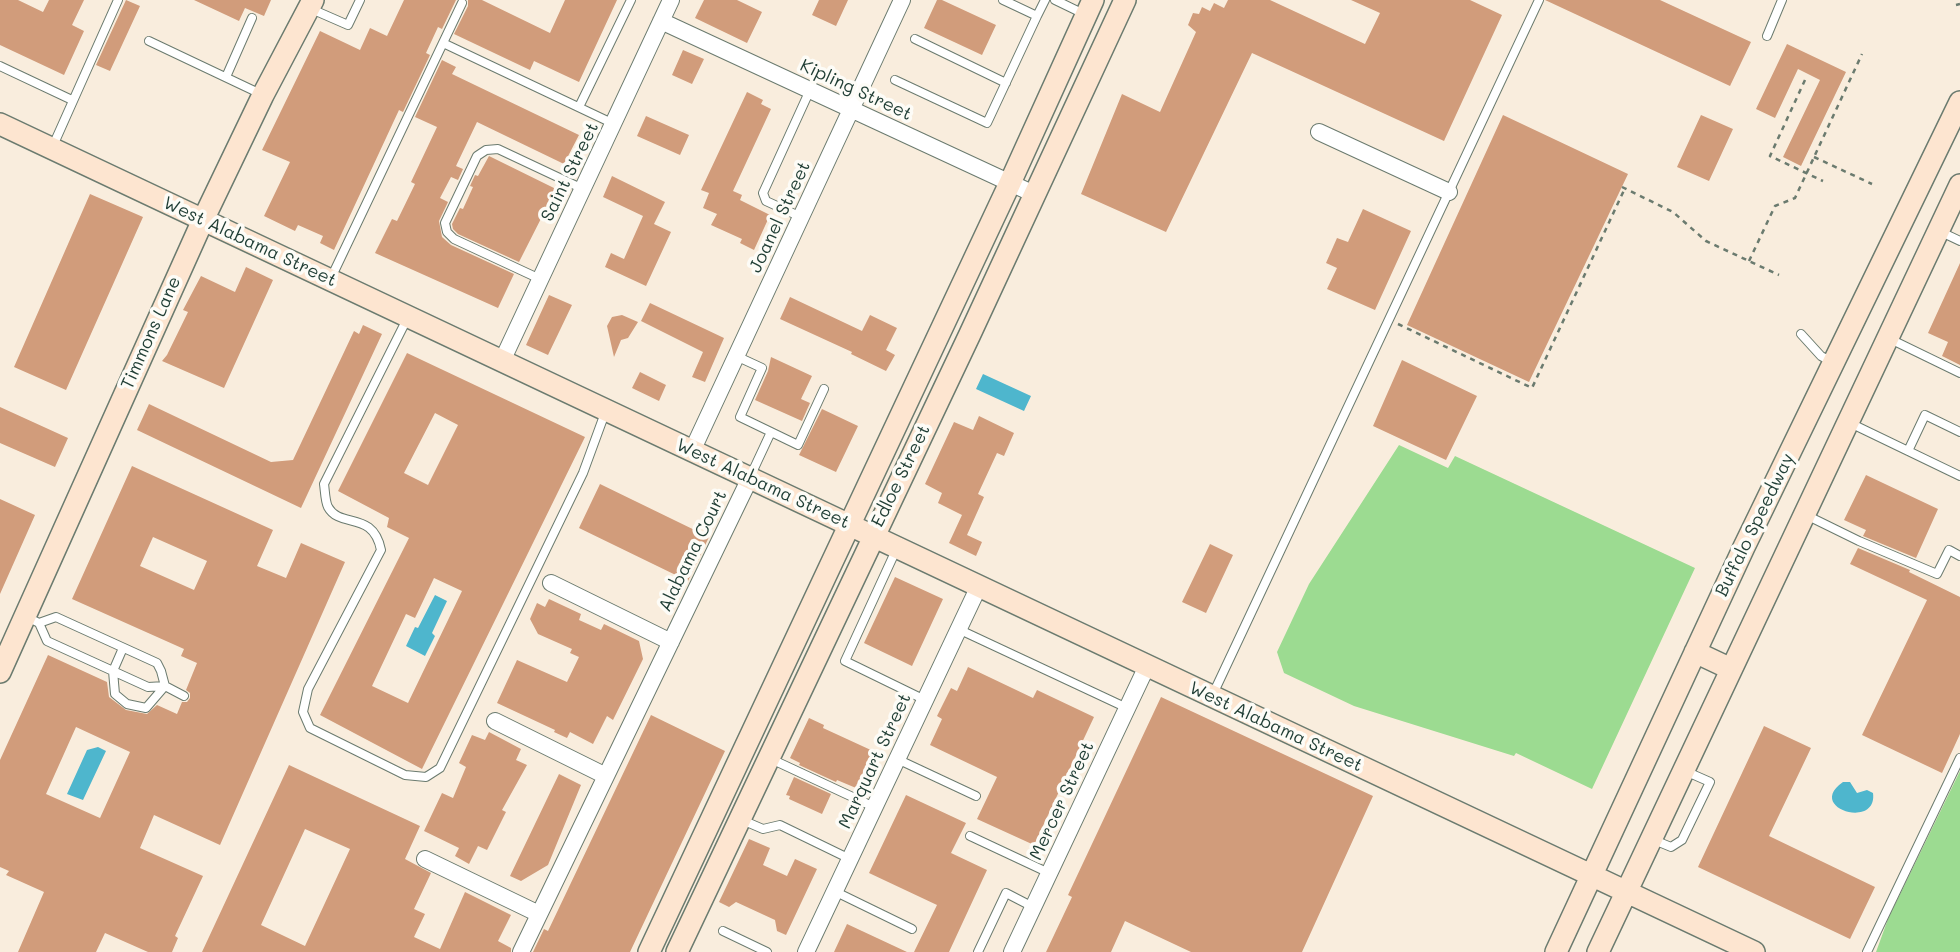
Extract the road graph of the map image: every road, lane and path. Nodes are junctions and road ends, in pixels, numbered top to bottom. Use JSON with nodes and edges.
{"nodes":[{"id":1,"x":118,"y":0,"type":"edge"},
{"id":2,"x":360,"y":0,"type":"edge"},
{"id":3,"x":631,"y":0,"type":"edge"},
{"id":4,"x":671,"y":0,"type":"edge"},
{"id":5,"x":902,"y":0,"type":"edge"},
{"id":6,"x":1003,"y":0,"type":"edge"},
{"id":7,"x":1045,"y":0,"type":"edge"},
{"id":8,"x":1055,"y":0,"type":"edge"},
{"id":9,"x":1125,"y":0,"type":"edge"},
{"id":10,"x":1539,"y":0,"type":"edge"},
{"id":11,"x":1782,"y":0,"type":"edge"},
{"id":12,"x":462,"y":3,"type":"dead end"},
{"id":13,"x":311,"y":4,"type":"edge"},
{"id":14,"x":1089,"y":8,"type":"edge"},
{"id":15,"x":1037,"y":16,"type":"junction"},
{"id":16,"x":253,"y":18,"type":"dead end"},
{"id":17,"x":662,"y":21,"type":"junction"},
{"id":18,"x":1112,"y":27,"type":"junction"},
{"id":19,"x":1767,"y":36,"type":"dead end"},
{"id":20,"x":915,"y":39,"type":"dead end"},
{"id":21,"x":149,"y":41,"type":"dead end"},
{"id":22,"x":443,"y":43,"type":"junction"},
{"id":23,"x":1862,"y":54,"type":"dead end"},
{"id":24,"x":0,"y":66,"type":"edge"},
{"id":25,"x":226,"y":77,"type":"junction"},
{"id":26,"x":895,"y":80,"type":"dead end"},
{"id":27,"x":1805,"y":80,"type":"dead end"},
{"id":28,"x":1006,"y":83,"type":"junction"},
{"id":29,"x":810,"y":90,"type":"junction"},
{"id":30,"x":263,"y":95,"type":"junction"},
{"id":31,"x":72,"y":100,"type":"junction"},
{"id":32,"x":1960,"y":102,"type":"edge"},
{"id":33,"x":579,"y":107,"type":"junction"},
{"id":34,"x":851,"y":109,"type":"junction"},
{"id":35,"x":0,"y":124,"type":"edge"},
{"id":36,"x":614,"y":124,"type":"junction"},
{"id":37,"x":1319,"y":132,"type":"dead end"},
{"id":38,"x":51,"y":149,"type":"junction"},
{"id":39,"x":1814,"y":157,"type":"junction"},
{"id":40,"x":1806,"y":173,"type":"junction"},
{"id":41,"x":1823,"y":181,"type":"dead end"},
{"id":42,"x":1010,"y":183,"type":"junction"},
{"id":43,"x":1872,"y":184,"type":"dead end"},
{"id":44,"x":1960,"y":185,"type":"edge"},
{"id":45,"x":583,"y":189,"type":"junction"},
{"id":46,"x":1449,"y":192,"type":"junction"},
{"id":47,"x":1034,"y":194,"type":"junction"},
{"id":48,"x":801,"y":217,"type":"junction"},
{"id":49,"x":1904,"y":219,"type":"junction"},
{"id":50,"x":203,"y":220,"type":"junction"},
{"id":51,"x":1939,"y":231,"type":"junction"},
{"id":52,"x":1960,"y":241,"type":"edge"},
{"id":53,"x":1749,"y":261,"type":"junction"},
{"id":54,"x":1779,"y":275,"type":"dead end"},
{"id":55,"x":540,"y":279,"type":"junction"},
{"id":56,"x":330,"y":280,"type":"junction"},
{"id":57,"x":408,"y":317,"type":"junction"},
{"id":58,"x":944,"y":322,"type":"junction"},
{"id":59,"x":1387,"y":324,"type":"junction"},
{"id":60,"x":970,"y":334,"type":"junction"},
{"id":61,"x":1801,"y":334,"type":"dead end"},
{"id":62,"x":1888,"y":338,"type":"junction"},
{"id":63,"x":736,"y":356,"type":"junction"},
{"id":64,"x":502,"y":361,"type":"junction"},
{"id":65,"x":1834,"y":363,"type":"junction"},
{"id":66,"x":1960,"y":373,"type":"edge"},
{"id":67,"x":824,"y":389,"type":"dead end"},
{"id":68,"x":606,"y":410,"type":"junction"},
{"id":69,"x":1847,"y":421,"type":"junction"},
{"id":70,"x":1801,"y":430,"type":"junction"},
{"id":71,"x":771,"y":432,"type":"junction"},
{"id":72,"x":1960,"y":432,"type":"edge"},
{"id":73,"x":1836,"y":445,"type":"junction"},
{"id":74,"x":692,"y":451,"type":"junction"},
{"id":75,"x":1908,"y":451,"type":"junction"},
{"id":76,"x":1960,"y":476,"type":"edge"},
{"id":77,"x":750,"y":478,"type":"junction"},
{"id":78,"x":1804,"y":514,"type":"junction"},
{"id":79,"x":849,"y":525,"type":"junction"},
{"id":80,"x":873,"y":536,"type":"junction"},
{"id":81,"x":897,"y":548,"type":"junction"},
{"id":82,"x":1960,"y":556,"type":"edge"},
{"id":83,"x":551,"y":583,"type":"dead end"},
{"id":84,"x":979,"y":586,"type":"junction"},
{"id":85,"x":32,"y":620,"type":"junction"},
{"id":86,"x":958,"y":629,"type":"junction"},
{"id":87,"x":671,"y":642,"type":"junction"},
{"id":88,"x":123,"y":648,"type":"junction"},
{"id":89,"x":1695,"y":652,"type":"junction"},
{"id":90,"x":1147,"y":666,"type":"junction"},
{"id":91,"x":1731,"y":669,"type":"junction"},
{"id":92,"x":113,"y":671,"type":"junction"},
{"id":93,"x":0,"y":672,"type":"edge"},
{"id":94,"x":165,"y":686,"type":"junction"},
{"id":95,"x":184,"y":696,"type":"dead end"},
{"id":96,"x":1212,"y":696,"type":"junction"},
{"id":97,"x":925,"y":700,"type":"junction"},
{"id":98,"x":1127,"y":708,"type":"junction"},
{"id":99,"x":495,"y":721,"type":"dead end"},
{"id":100,"x":745,"y":747,"type":"junction"},
{"id":101,"x":768,"y":758,"type":"junction"},
{"id":102,"x":1960,"y":758,"type":"edge"},
{"id":103,"x":897,"y":759,"type":"junction"},
{"id":104,"x":1684,"y":770,"type":"junction"},
{"id":105,"x":606,"y":776,"type":"junction"},
{"id":106,"x":976,"y":796,"type":"dead end"},
{"id":107,"x":874,"y":807,"type":"junction"},
{"id":108,"x":739,"y":819,"type":"junction"},
{"id":109,"x":970,"y":836,"type":"dead end"},
{"id":110,"x":1651,"y":839,"type":"junction"},
{"id":111,"x":425,"y":859,"type":"dead end"},
{"id":112,"x":850,"y":859,"type":"junction"},
{"id":113,"x":1049,"y":873,"type":"junction"},
{"id":114,"x":1592,"y":876,"type":"junction"},
{"id":115,"x":834,"y":891,"type":"junction"},
{"id":116,"x":1626,"y":892,"type":"junction"},
{"id":117,"x":1034,"y":907,"type":"junction"},
{"id":118,"x":539,"y":914,"type":"junction"},
{"id":119,"x":912,"y":929,"type":"dead end"},
{"id":120,"x":723,"y":931,"type":"dead end"},
{"id":121,"x":521,"y":952,"type":"edge"},
{"id":122,"x":649,"y":952,"type":"edge"},
{"id":123,"x":677,"y":952,"type":"edge"},
{"id":124,"x":767,"y":952,"type":"edge"},
{"id":125,"x":806,"y":952,"type":"edge"},
{"id":126,"x":978,"y":952,"type":"edge"},
{"id":127,"x":1012,"y":952,"type":"edge"},
{"id":128,"x":1556,"y":952,"type":"edge"},
{"id":129,"x":1598,"y":952,"type":"edge"},
{"id":130,"x":1754,"y":952,"type":"edge"},
{"id":131,"x":1867,"y":952,"type":"edge"}],
"edges":[{"from":1,"to":31,"type":"lane"},
{"from":2,"to":13,"type":"lane"},
{"from":3,"to":33,"type":"lane"},
{"from":4,"to":17,"type":"street","name":"Saint Street"},
{"from":5,"to":34,"type":"street","name":"Joanel Street"},
{"from":6,"to":15,"type":"lane"},
{"from":7,"to":15,"type":"lane"},
{"from":8,"to":14,"type":"lane"},
{"from":9,"to":18,"type":"main road","name":"Edloe Street"},
{"from":10,"to":46,"type":"lane"},
{"from":11,"to":19,"type":"lane"},
{"from":12,"to":22,"type":"lane"},
{"from":13,"to":30,"type":"main road","name":"Timmons Lane"},
{"from":14,"to":18,"type":"main road"},
{"from":14,"to":42,"type":"main road","name":"Edloe Street"},
{"from":15,"to":28,"type":"lane"},
{"from":16,"to":25,"type":"lane"},
{"from":17,"to":29,"type":"street","name":"Kipling Street"},
{"from":17,"to":36,"type":"street","name":"Saint Street"},
{"from":18,"to":47,"type":"main road","name":"Edloe Street"},
{"from":20,"to":28,"type":"lane"},
{"from":21,"to":25,"type":"lane"},
{"from":22,"to":33,"type":"lane"},
{"from":22,"to":56,"type":"lane"},
{"from":23,"to":39,"type":"path"},
{"from":24,"to":31,"type":"lane"},
{"from":25,"to":30,"type":"lane"},
{"from":26,"to":28,"type":"lane"},
{"from":27,"to":40,"type":"path"},
{"from":29,"to":34,"type":"street","name":"Kipling Street"},
{"from":29,"to":48,"type":"lane"},
{"from":30,"to":50,"type":"main road","name":"Timmons Lane"},
{"from":31,"to":38,"type":"lane"},
{"from":32,"to":49,"type":"main road","name":"Buffalo Speedway"},
{"from":33,"to":36,"type":"lane"},
{"from":34,"to":42,"type":"street","name":"Kipling Street"},
{"from":34,"to":48,"type":"street","name":"Joanel Street"},
{"from":35,"to":38,"type":"main road","name":"West Alabama Street"},
{"from":36,"to":45,"type":"street","name":"Saint Street"},
{"from":37,"to":46,"type":"street"},
{"from":38,"to":50,"type":"main road","name":"West Alabama Street"},
{"from":39,"to":40,"type":"path"},
{"from":39,"to":43,"type":"path"},
{"from":40,"to":41,"type":"path"},
{"from":40,"to":53,"type":"path"},
{"from":42,"to":47,"type":"street","name":"Kipling Street"},
{"from":42,"to":58,"type":"main road","name":"Edloe Street"},
{"from":44,"to":51,"type":"main road"},
{"from":45,"to":55,"type":"street","name":"Saint Street"},
{"from":45,"to":55,"type":"lane"},
{"from":46,"to":59,"type":"lane"},
{"from":47,"to":60,"type":"main road","name":"Edloe Street"},
{"from":48,"to":63,"type":"street","name":"Joanel Street"},
{"from":49,"to":51,"type":"main road"},
{"from":49,"to":65,"type":"main road","name":"Buffalo Speedway"},
{"from":50,"to":56,"type":"main road","name":"West Alabama Street"},
{"from":50,"to":85,"type":"main road","name":"Timmons Lane"},
{"from":51,"to":52,"type":"lane"},
{"from":51,"to":62,"type":"main road"},
{"from":53,"to":54,"type":"path"},
{"from":53,"to":59,"type":"path"},
{"from":55,"to":64,"type":"street","name":"Saint Street"},
{"from":56,"to":57,"type":"main road","name":"West Alabama Street"},
{"from":57,"to":64,"type":"main road","name":"West Alabama Street"},
{"from":57,"to":68,"type":"lane"},
{"from":58,"to":60,"type":"main road"},
{"from":58,"to":79,"type":"main road","name":"Edloe Street"},
{"from":59,"to":96,"type":"lane"},
{"from":60,"to":80,"type":"main road","name":"Edloe Street"},
{"from":61,"to":65,"type":"lane"},
{"from":62,"to":66,"type":"lane"},
{"from":62,"to":69,"type":"main road"},
{"from":63,"to":71,"type":"lane"},
{"from":63,"to":74,"type":"street","name":"Joanel Street"},
{"from":64,"to":68,"type":"main road","name":"West Alabama Street"},
{"from":65,"to":70,"type":"main road","name":"Buffalo Speedway"},
{"from":67,"to":71,"type":"lane"},
{"from":68,"to":74,"type":"main road","name":"West Alabama Street"},
{"from":69,"to":73,"type":"main road"},
{"from":69,"to":75,"type":"lane"},
{"from":70,"to":73,"type":"main road"},
{"from":70,"to":89,"type":"main road","name":"Buffalo Speedway"},
{"from":71,"to":77,"type":"lane"},
{"from":72,"to":75,"type":"lane"},
{"from":73,"to":78,"type":"main road"},
{"from":74,"to":77,"type":"main road","name":"West Alabama Street"},
{"from":75,"to":76,"type":"lane"},
{"from":77,"to":79,"type":"main road","name":"West Alabama Street"},
{"from":77,"to":87,"type":"street","name":"Alabama Court"},
{"from":78,"to":82,"type":"lane"},
{"from":78,"to":91,"type":"main road"},
{"from":79,"to":80,"type":"main road","name":"West Alabama Street"},
{"from":79,"to":100,"type":"main road","name":"Edloe Street"},
{"from":80,"to":81,"type":"main road","name":"West Alabama Street"},
{"from":80,"to":101,"type":"main road","name":"Edloe Street"},
{"from":81,"to":84,"type":"main road","name":"West Alabama Street"},
{"from":81,"to":97,"type":"lane"},
{"from":83,"to":87,"type":"street","name":"Alabama Court"},
{"from":84,"to":86,"type":"street","name":"Marquart Street"},
{"from":84,"to":90,"type":"main road","name":"West Alabama Street"},
{"from":85,"to":88,"type":"lane"},
{"from":85,"to":92,"type":"lane"},
{"from":85,"to":93,"type":"main road","name":"Timmons Lane"},
{"from":86,"to":97,"type":"street","name":"Marquart Street"},
{"from":86,"to":98,"type":"lane"},
{"from":87,"to":105,"type":"street","name":"Alabama Court"},
{"from":88,"to":92,"type":"lane"},
{"from":88,"to":94,"type":"lane"},
{"from":89,"to":91,"type":"main road"},
{"from":89,"to":114,"type":"main road","name":"Buffalo Speedway"},
{"from":90,"to":96,"type":"main road","name":"West Alabama Street"},
{"from":90,"to":98,"type":"street","name":"Mercer Street"},
{"from":91,"to":104,"type":"main road"},
{"from":92,"to":94,"type":"lane"},
{"from":92,"to":94,"type":"lane"},
{"from":94,"to":95,"type":"lane"},
{"from":96,"to":114,"type":"main road","name":"West Alabama Street"},
{"from":97,"to":103,"type":"street","name":"Marquart Street"},
{"from":98,"to":113,"type":"street","name":"Mercer Street"},
{"from":99,"to":105,"type":"street"},
{"from":100,"to":101,"type":"main road"},
{"from":100,"to":122,"type":"main road","name":"Edloe Street"},
{"from":101,"to":107,"type":"lane"},
{"from":101,"to":108,"type":"main road","name":"Edloe Street"},
{"from":102,"to":131,"type":"lane"},
{"from":103,"to":106,"type":"lane"},
{"from":103,"to":107,"type":"street","name":"Marquart Street"},
{"from":104,"to":110,"type":"main road"},
{"from":104,"to":110,"type":"lane"},
{"from":105,"to":118,"type":"street","name":"Alabama Court"},
{"from":107,"to":112,"type":"street","name":"Marquart Street"},
{"from":108,"to":112,"type":"lane"},
{"from":108,"to":123,"type":"main road","name":"Edloe Street"},
{"from":109,"to":113,"type":"lane"},
{"from":110,"to":116,"type":"main road"},
{"from":111,"to":118,"type":"street"},
{"from":112,"to":115,"type":"street","name":"Marquart Street"},
{"from":113,"to":117,"type":"street","name":"Mercer Street"},
{"from":114,"to":116,"type":"main road","name":"West Alabama Street"},
{"from":114,"to":128,"type":"main road","name":"Buffalo Speedway"},
{"from":115,"to":119,"type":"lane"},
{"from":115,"to":125,"type":"street","name":"Marquart Street"},
{"from":116,"to":129,"type":"main road"},
{"from":116,"to":130,"type":"main road","name":"West Alabama Street"},
{"from":117,"to":126,"type":"lane"},
{"from":117,"to":127,"type":"street","name":"Mercer Street"},
{"from":118,"to":121,"type":"street","name":"Alabama Court"},
{"from":120,"to":124,"type":"lane"}]}
